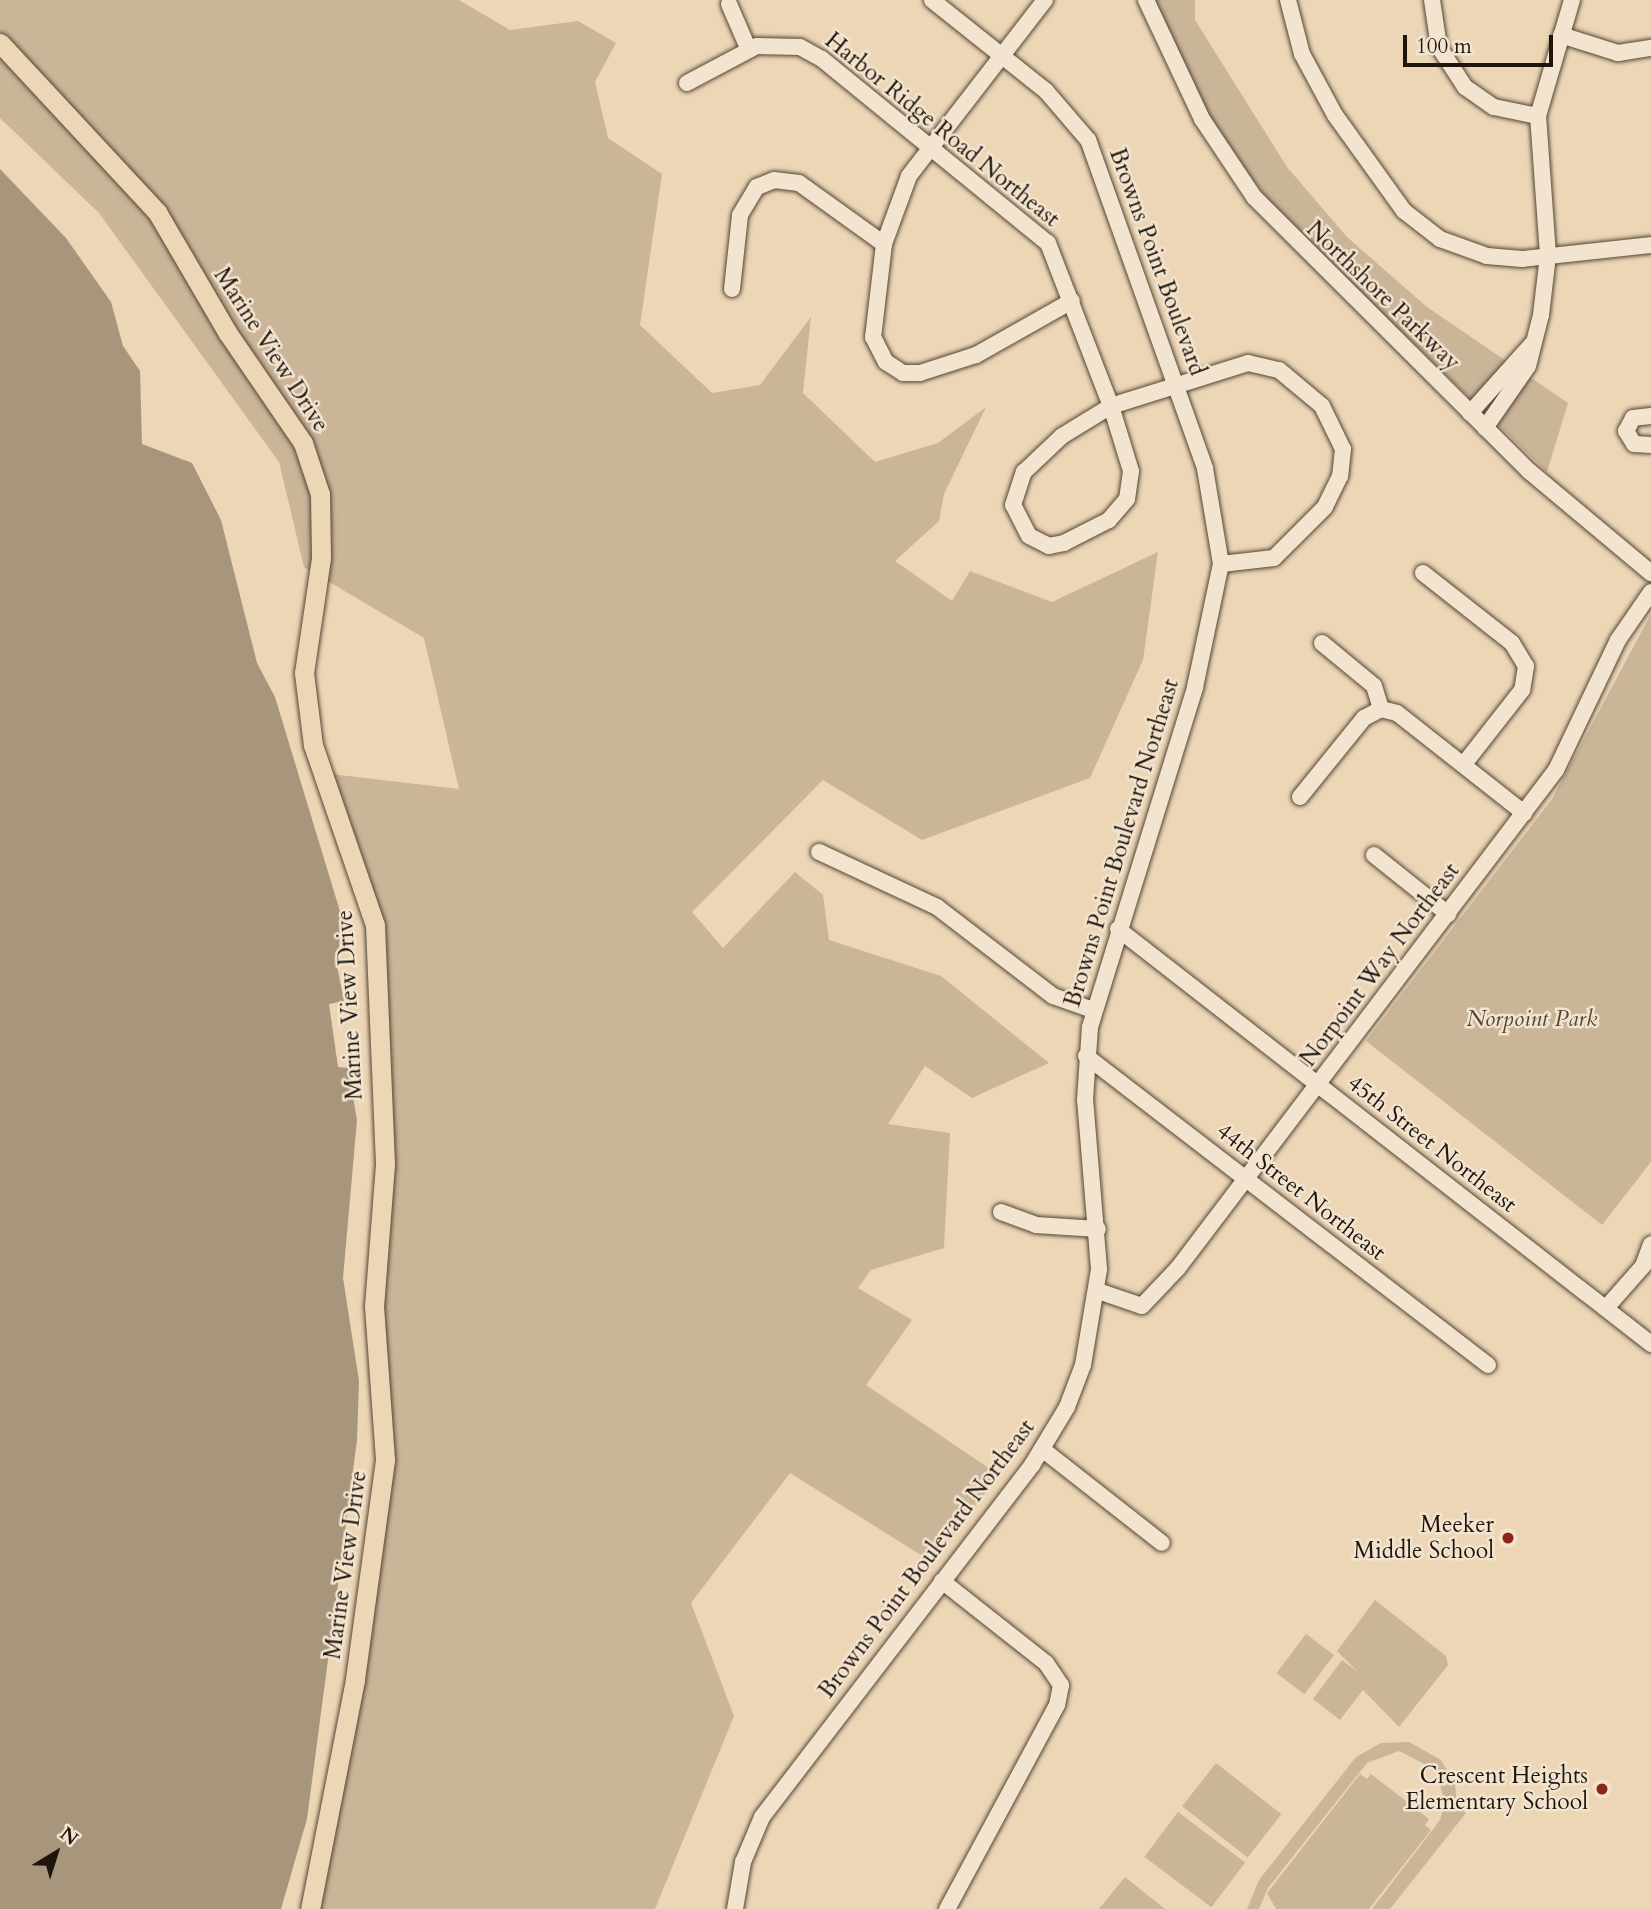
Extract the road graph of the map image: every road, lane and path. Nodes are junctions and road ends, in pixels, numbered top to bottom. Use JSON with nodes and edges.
{"nodes":[{"id":1,"x":932,"y":0,"type":"edge"},
{"id":2,"x":1045,"y":0,"type":"edge"},
{"id":3,"x":1146,"y":0,"type":"edge"},
{"id":4,"x":1288,"y":0,"type":"edge"},
{"id":5,"x":1432,"y":0,"type":"edge"},
{"id":6,"x":1572,"y":0,"type":"edge"},
{"id":7,"x":729,"y":4,"type":"dead end"},
{"id":8,"x":1560,"y":35,"type":"junction"},
{"id":9,"x":0,"y":43,"type":"edge"},
{"id":10,"x":748,"y":48,"type":"junction"},
{"id":11,"x":1651,"y":48,"type":"edge"},
{"id":12,"x":1001,"y":55,"type":"junction"},
{"id":13,"x":687,"y":83,"type":"dead end"},
{"id":14,"x":1538,"y":116,"type":"junction"},
{"id":15,"x":929,"y":145,"type":"junction"},
{"id":16,"x":884,"y":244,"type":"junction"},
{"id":17,"x":1651,"y":245,"type":"edge"},
{"id":18,"x":1548,"y":255,"type":"junction"},
{"id":19,"x":732,"y":289,"type":"dead end"},
{"id":20,"x":1072,"y":301,"type":"junction"},
{"id":21,"x":1532,"y":344,"type":"junction"},
{"id":22,"x":1177,"y":384,"type":"junction"},
{"id":23,"x":1111,"y":406,"type":"junction"},
{"id":24,"x":1470,"y":413,"type":"junction"},
{"id":25,"x":1651,"y":416,"type":"edge"},
{"id":26,"x":1485,"y":428,"type":"junction"},
{"id":27,"x":1651,"y":445,"type":"edge"},
{"id":28,"x":1220,"y":564,"type":"junction"},
{"id":29,"x":1423,"y":573,"type":"dead end"},
{"id":30,"x":1651,"y":573,"type":"edge"},
{"id":31,"x":1651,"y":592,"type":"edge"},
{"id":32,"x":1322,"y":643,"type":"dead end"},
{"id":33,"x":1381,"y":709,"type":"junction"},
{"id":34,"x":1464,"y":764,"type":"junction"},
{"id":35,"x":1300,"y":797,"type":"dead end"},
{"id":36,"x":1524,"y":813,"type":"junction"},
{"id":37,"x":819,"y":852,"type":"dead end"},
{"id":38,"x":1374,"y":855,"type":"dead end"},
{"id":39,"x":1448,"y":914,"type":"junction"},
{"id":40,"x":1118,"y":929,"type":"junction"},
{"id":41,"x":1093,"y":1010,"type":"junction"},
{"id":42,"x":1086,"y":1056,"type":"junction"},
{"id":43,"x":1318,"y":1083,"type":"junction"},
{"id":44,"x":1246,"y":1178,"type":"junction"},
{"id":45,"x":1002,"y":1212,"type":"dead end"},
{"id":46,"x":1098,"y":1229,"type":"junction"},
{"id":47,"x":1651,"y":1244,"type":"edge"},
{"id":48,"x":1647,"y":1269,"type":"edge"},
{"id":49,"x":1098,"y":1291,"type":"junction"},
{"id":50,"x":1606,"y":1308,"type":"junction"},
{"id":51,"x":1651,"y":1344,"type":"edge"},
{"id":52,"x":1488,"y":1364,"type":"dead end"},
{"id":53,"x":1042,"y":1449,"type":"junction"},
{"id":54,"x":1162,"y":1542,"type":"dead end"},
{"id":55,"x":942,"y":1581,"type":"junction"},
{"id":56,"x":310,"y":1909,"type":"edge"},
{"id":57,"x":735,"y":1909,"type":"edge"},
{"id":58,"x":947,"y":1909,"type":"edge"}],
"edges":[{"from":1,"to":12,"type":"street","name":"Browns Point Boulevard"},
{"from":2,"to":12,"type":"street"},
{"from":3,"to":24,"type":"street","name":"Northshore Parkway"},
{"from":4,"to":18,"type":"street"},
{"from":5,"to":14,"type":"street"},
{"from":6,"to":8,"type":"street"},
{"from":7,"to":10,"type":"street"},
{"from":8,"to":11,"type":"street"},
{"from":8,"to":14,"type":"street"},
{"from":9,"to":56,"type":"main road","name":"Marine View Drive"},
{"from":10,"to":13,"type":"street","name":"Harbor Ridge Road Northeast"},
{"from":10,"to":15,"type":"street","name":"Harbor Ridge Road Northeast"},
{"from":12,"to":15,"type":"street"},
{"from":12,"to":22,"type":"street","name":"Browns Point Boulevard"},
{"from":14,"to":18,"type":"street"},
{"from":15,"to":16,"type":"street"},
{"from":15,"to":20,"type":"street","name":"Harbor Ridge Road Northeast"},
{"from":16,"to":19,"type":"street"},
{"from":16,"to":20,"type":"street"},
{"from":17,"to":18,"type":"street"},
{"from":18,"to":21,"type":"street"},
{"from":20,"to":23,"type":"street","name":"Harbor Ridge Road Northeast"},
{"from":21,"to":24,"type":"street"},
{"from":21,"to":26,"type":"street"},
{"from":22,"to":23,"type":"street"},
{"from":22,"to":28,"type":"street","name":"Browns Point Boulevard"},
{"from":22,"to":28,"type":"street"},
{"from":23,"to":23,"type":"street","name":"Harbor Ridge Road Northeast"},
{"from":24,"to":26,"type":"street","name":"Northshore Parkway"},
{"from":25,"to":27,"type":"street"},
{"from":26,"to":30,"type":"street","name":"Northshore Parkway"},
{"from":28,"to":40,"type":"street","name":"Browns Point Boulevard Northeast"},
{"from":29,"to":34,"type":"street"},
{"from":31,"to":36,"type":"street","name":"Norpoint Way Northeast"},
{"from":32,"to":33,"type":"street"},
{"from":33,"to":34,"type":"street"},
{"from":33,"to":35,"type":"street"},
{"from":34,"to":36,"type":"street"},
{"from":36,"to":39,"type":"street","name":"Norpoint Way Northeast"},
{"from":37,"to":41,"type":"street"},
{"from":38,"to":39,"type":"street"},
{"from":39,"to":43,"type":"street","name":"Norpoint Way Northeast"},
{"from":40,"to":41,"type":"street","name":"Browns Point Boulevard Northeast"},
{"from":40,"to":43,"type":"street","name":"45th Street Northeast"},
{"from":41,"to":42,"type":"street","name":"Browns Point Boulevard Northeast"},
{"from":42,"to":44,"type":"street","name":"44th Street Northeast"},
{"from":42,"to":46,"type":"street","name":"Browns Point Boulevard Northeast"},
{"from":43,"to":44,"type":"street","name":"Norpoint Way Northeast"},
{"from":43,"to":50,"type":"street","name":"45th Street Northeast"},
{"from":44,"to":49,"type":"street","name":"Norpoint Way Northeast"},
{"from":44,"to":52,"type":"street","name":"44th Street Northeast"},
{"from":45,"to":46,"type":"street"},
{"from":46,"to":49,"type":"street","name":"Browns Point Boulevard Northeast"},
{"from":47,"to":48,"type":"street"},
{"from":48,"to":50,"type":"street"},
{"from":49,"to":53,"type":"street","name":"Browns Point Boulevard Northeast"},
{"from":50,"to":51,"type":"street","name":"45th Street Northeast"},
{"from":53,"to":54,"type":"street"},
{"from":53,"to":55,"type":"street","name":"Browns Point Boulevard Northeast"},
{"from":55,"to":57,"type":"street","name":"Browns Point Boulevard Northeast"},
{"from":55,"to":58,"type":"street"}]}
